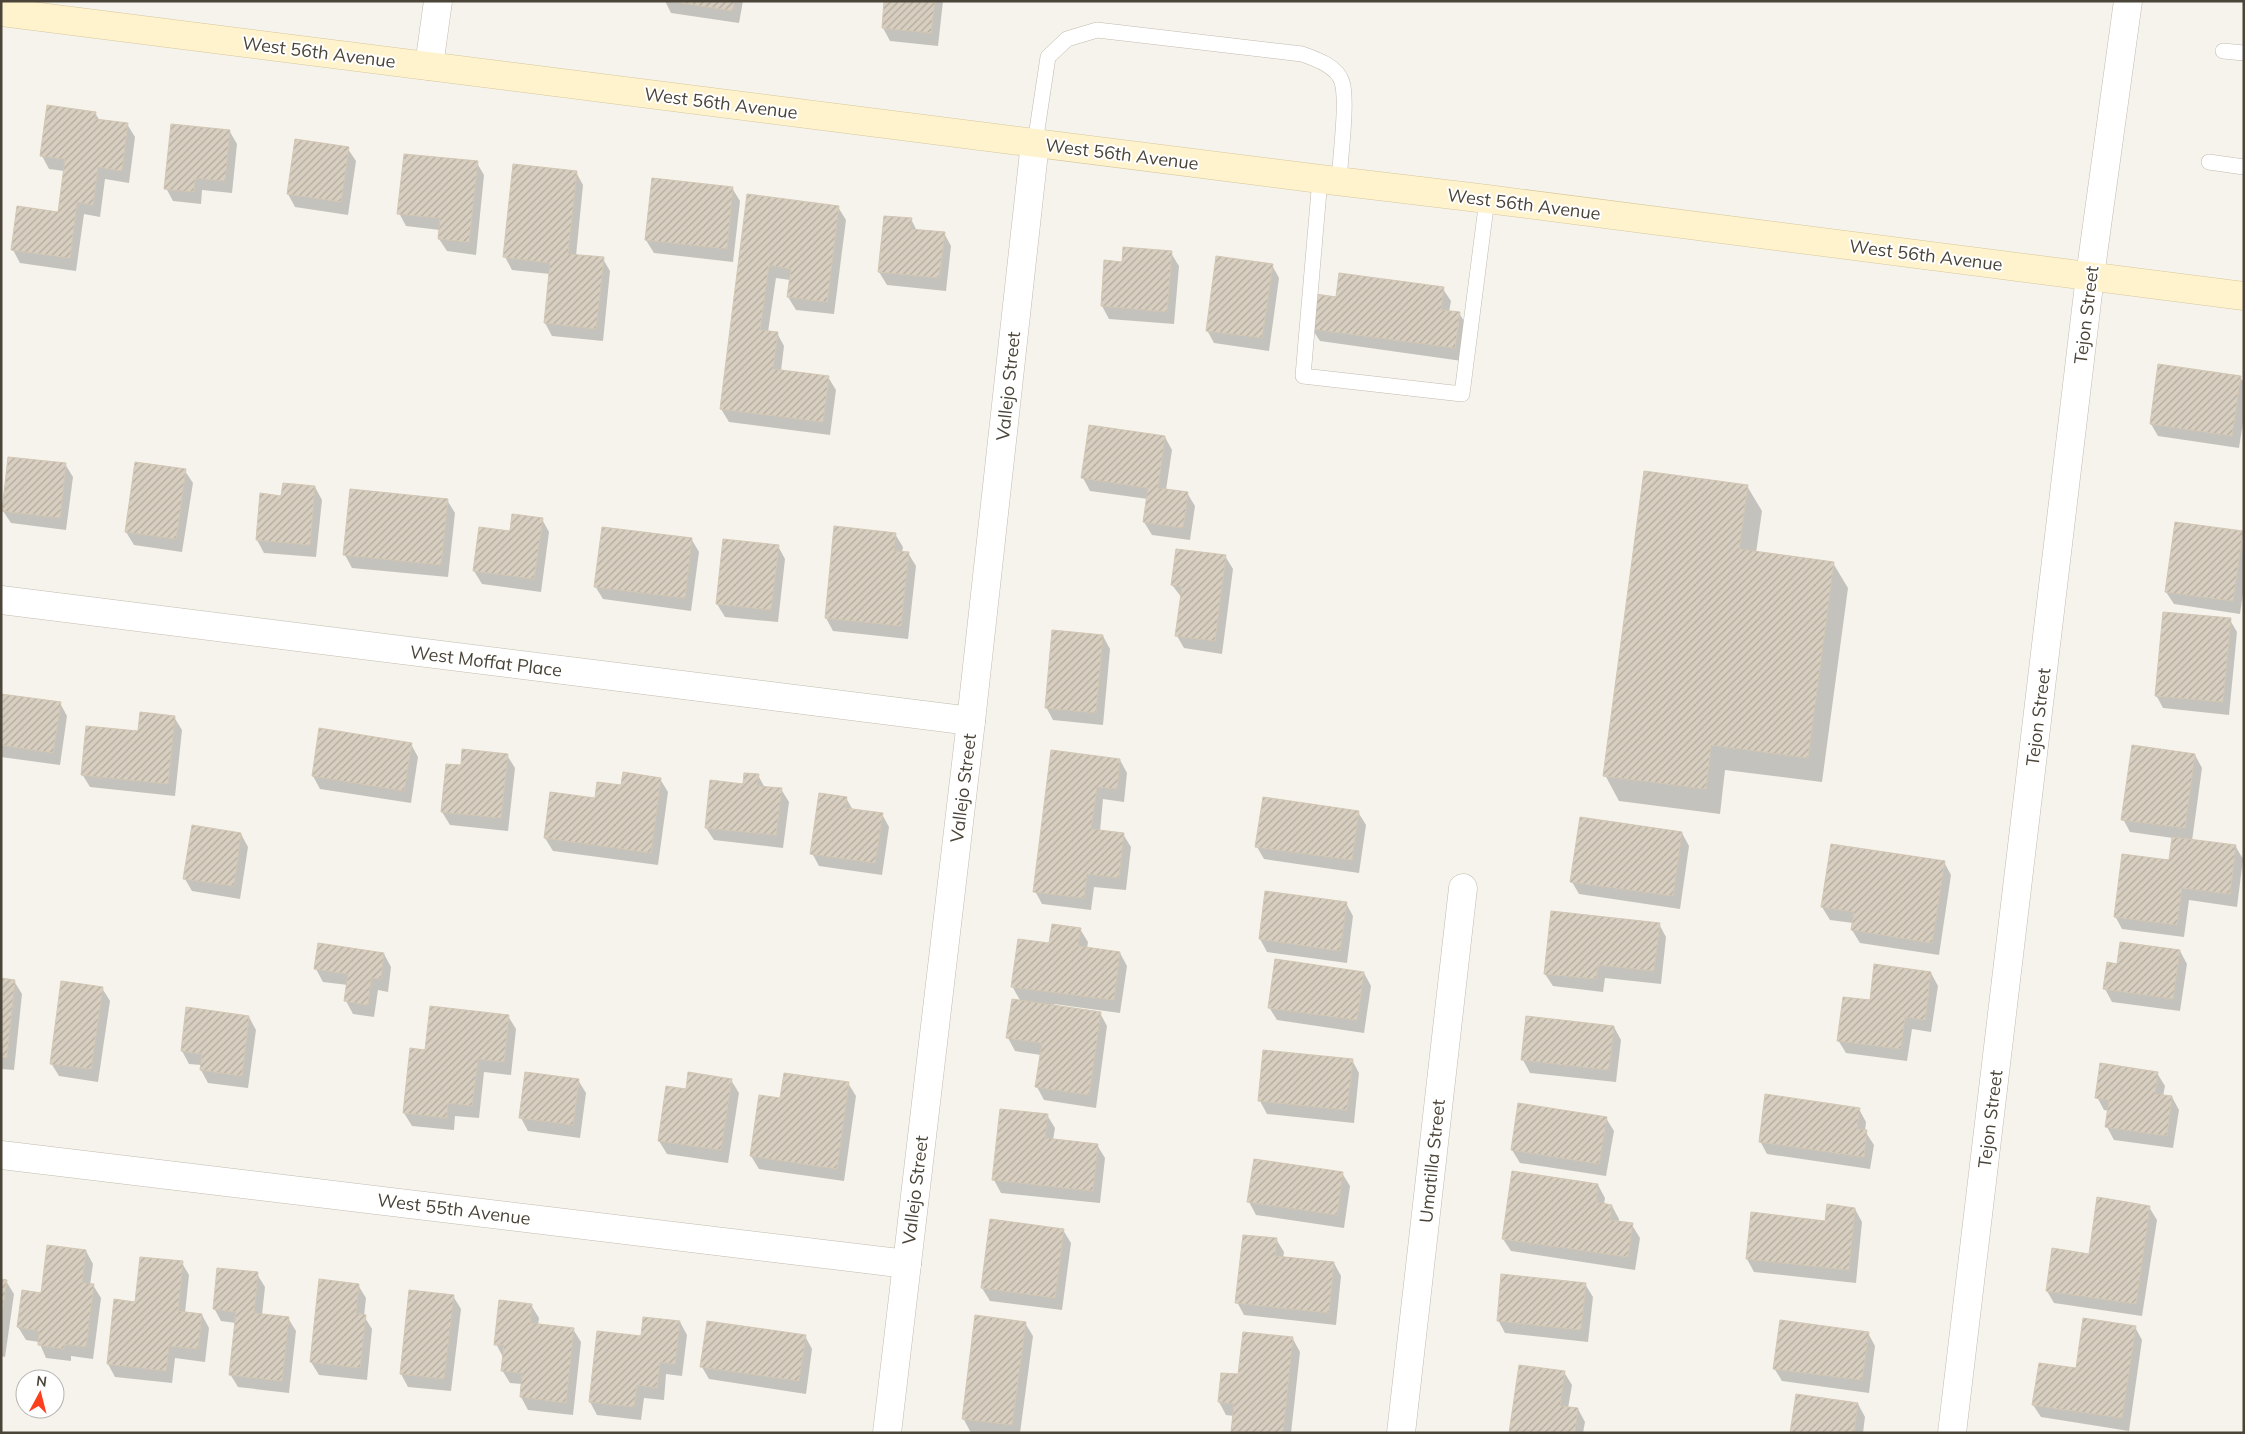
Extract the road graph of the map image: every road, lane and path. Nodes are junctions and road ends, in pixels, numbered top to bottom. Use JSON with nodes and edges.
{"nodes":[{"id":1,"x":438,"y":1,"type":"edge"},
{"id":2,"x":2128,"y":1,"type":"edge"},
{"id":3,"x":1,"y":12,"type":"edge"},
{"id":4,"x":2223,"y":51,"type":"dead end"},
{"id":5,"x":2244,"y":53,"type":"edge"},
{"id":6,"x":429,"y":66,"type":"junction"},
{"id":7,"x":1035,"y":143,"type":"junction"},
{"id":8,"x":2209,"y":162,"type":"dead end"},
{"id":9,"x":2244,"y":167,"type":"edge"},
{"id":10,"x":1329,"y":180,"type":"junction"},
{"id":11,"x":1487,"y":198,"type":"junction"},
{"id":12,"x":2090,"y":276,"type":"junction"},
{"id":13,"x":2244,"y":296,"type":"edge"},
{"id":14,"x":1,"y":600,"type":"edge"},
{"id":15,"x":971,"y":722,"type":"junction"},
{"id":16,"x":1463,"y":888,"type":"dead end"},
{"id":17,"x":1,"y":1155,"type":"edge"},
{"id":18,"x":906,"y":1264,"type":"junction"},
{"id":19,"x":887,"y":1433,"type":"edge"},
{"id":20,"x":1401,"y":1433,"type":"edge"},
{"id":21,"x":1952,"y":1433,"type":"edge"}],
"edges":[{"from":1,"to":6,"type":"street"},
{"from":2,"to":12,"type":"street","name":"Tejon Street"},
{"from":3,"to":6,"type":"street","name":"West 56th Avenue"},
{"from":4,"to":5,"type":"lane"},
{"from":6,"to":7,"type":"street","name":"West 56th Avenue"},
{"from":7,"to":10,"type":"street","name":"West 56th Avenue"},
{"from":7,"to":10,"type":"lane"},
{"from":7,"to":15,"type":"street","name":"Vallejo Street"},
{"from":8,"to":9,"type":"lane"},
{"from":10,"to":11,"type":"street","name":"West 56th Avenue"},
{"from":10,"to":11,"type":"lane"},
{"from":11,"to":12,"type":"street","name":"West 56th Avenue"},
{"from":12,"to":13,"type":"street","name":"West 56th Avenue"},
{"from":12,"to":21,"type":"street","name":"Tejon Street"},
{"from":14,"to":15,"type":"street","name":"West Moffat Place"},
{"from":15,"to":18,"type":"street","name":"Vallejo Street"},
{"from":16,"to":20,"type":"street","name":"Umatilla Street"},
{"from":17,"to":18,"type":"street","name":"West 55th Avenue"},
{"from":18,"to":19,"type":"street","name":"Vallejo Street"}]}
